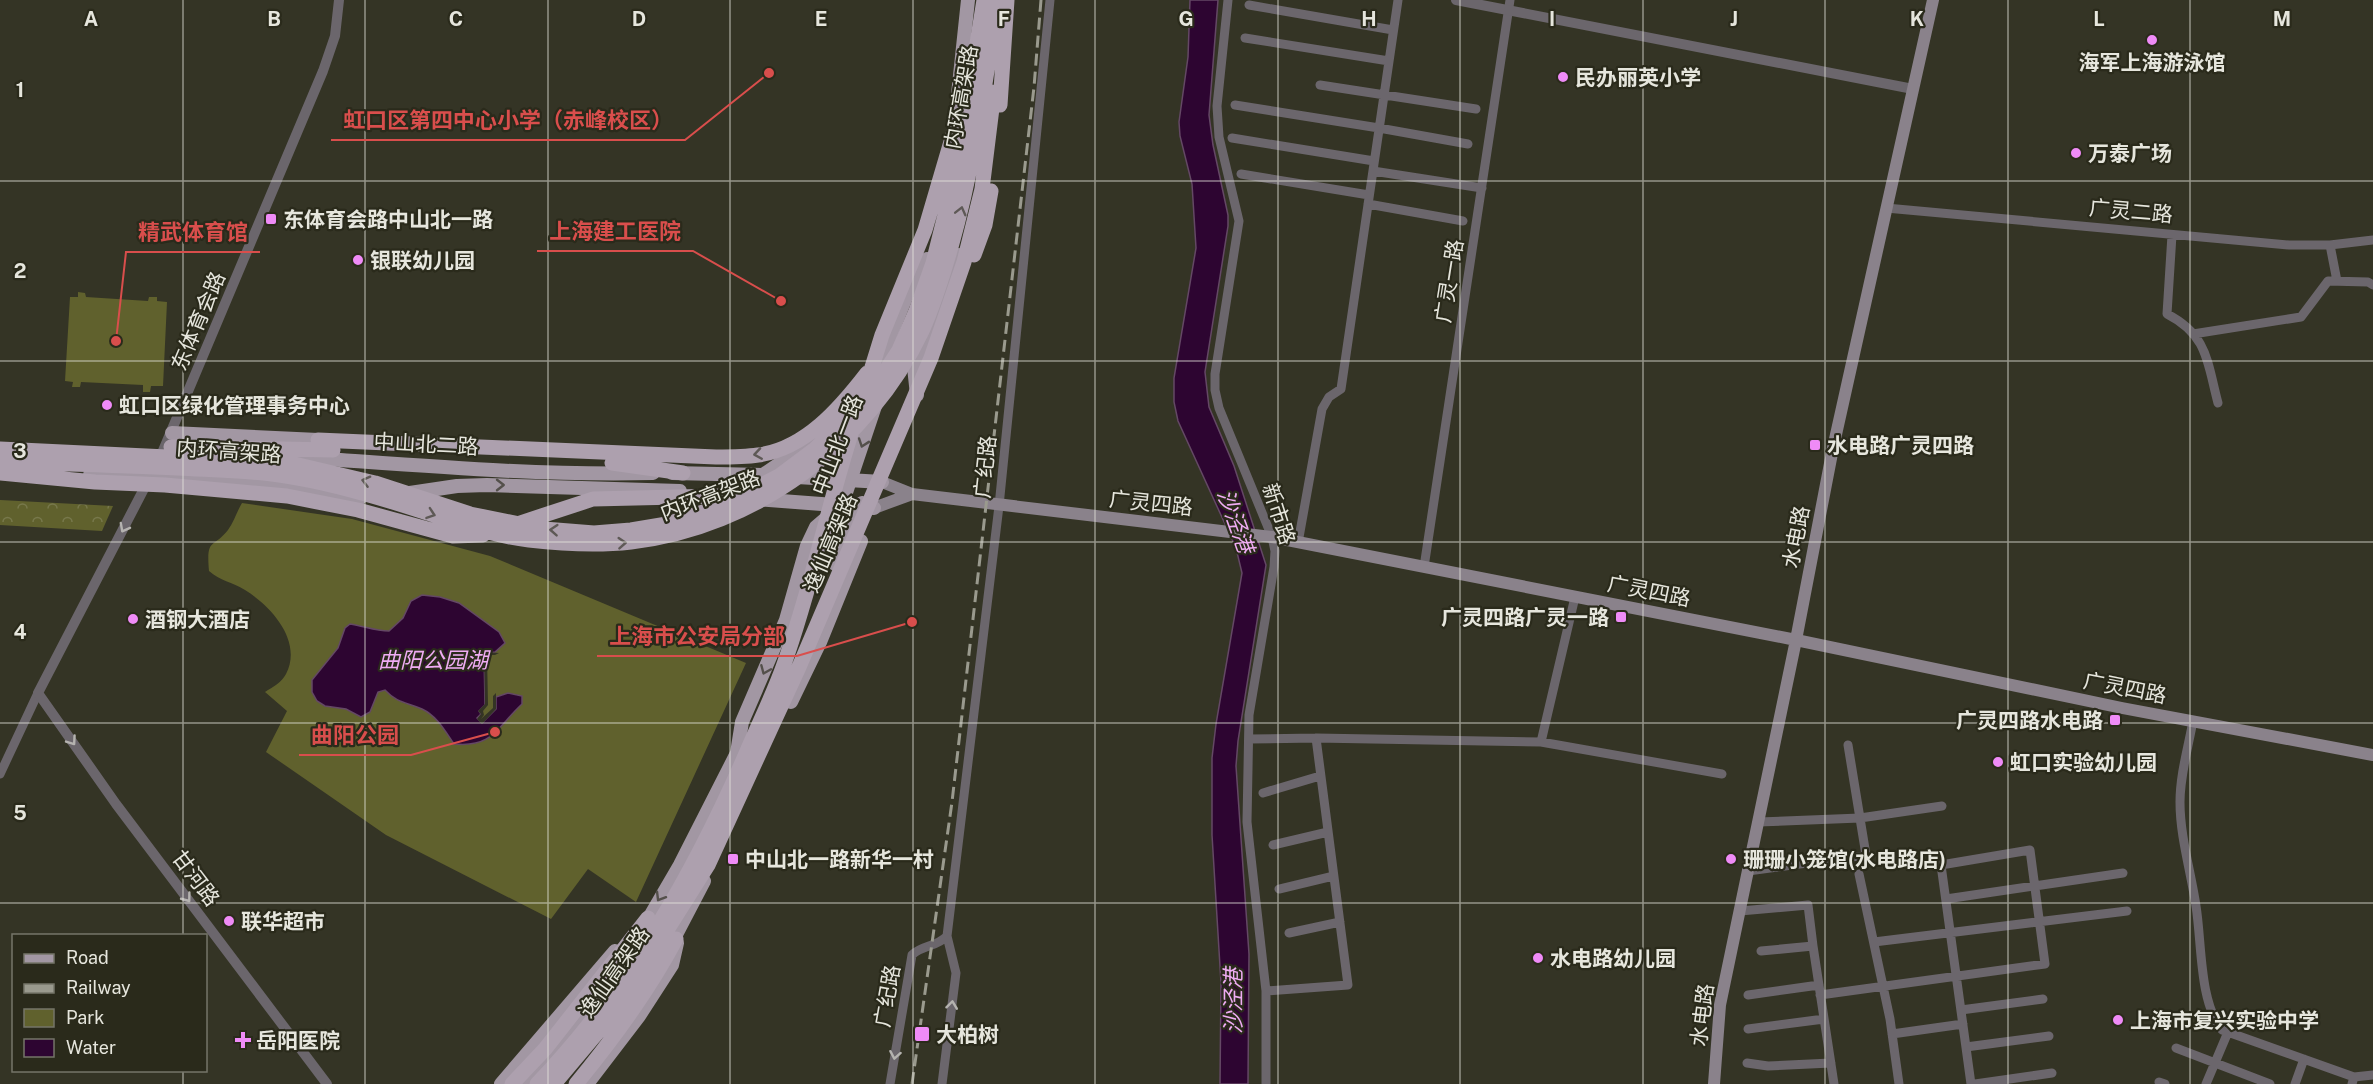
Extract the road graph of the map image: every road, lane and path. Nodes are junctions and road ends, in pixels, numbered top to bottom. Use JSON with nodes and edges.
{"nodes":[{"id":1,"x":339,"y":0,"type":"edge"},
{"id":2,"x":968,"y":0,"type":"edge"},
{"id":3,"x":976,"y":0,"type":"edge"},
{"id":4,"x":984,"y":0,"type":"edge"},
{"id":5,"x":998,"y":0,"type":"edge"},
{"id":6,"x":1006,"y":0,"type":"edge"},
{"id":7,"x":1050,"y":0,"type":"edge"},
{"id":8,"x":1228,"y":0,"type":"edge"},
{"id":9,"x":1398,"y":0,"type":"edge"},
{"id":10,"x":1456,"y":0,"type":"edge"},
{"id":11,"x":1933,"y":0,"type":"edge"},
{"id":12,"x":1249,"y":5,"type":"dead end"},
{"id":13,"x":1509,"y":5,"type":"edge"},
{"id":14,"x":1393,"y":30,"type":"junction"},
{"id":15,"x":1245,"y":38,"type":"dead end"},
{"id":16,"x":1389,"y":60,"type":"junction"},
{"id":17,"x":1320,"y":85,"type":"dead end"},
{"id":18,"x":1913,"y":89,"type":"junction"},
{"id":19,"x":1384,"y":94,"type":"junction"},
{"id":20,"x":1235,"y":105,"type":"dead end"},
{"id":21,"x":1476,"y":109,"type":"dead end"},
{"id":22,"x":1379,"y":128,"type":"junction"},
{"id":23,"x":1232,"y":138,"type":"dead end"},
{"id":24,"x":1468,"y":144,"type":"dead end"},
{"id":25,"x":1373,"y":166,"type":"junction"},
{"id":26,"x":1241,"y":174,"type":"dead end"},
{"id":27,"x":1482,"y":188,"type":"junction"},
{"id":28,"x":1368,"y":199,"type":"junction"},
{"id":29,"x":1886,"y":208,"type":"junction"},
{"id":30,"x":1463,"y":221,"type":"dead end"},
{"id":31,"x":2172,"y":235,"type":"junction"},
{"id":32,"x":2373,"y":240,"type":"edge"},
{"id":33,"x":2330,"y":245,"type":"junction"},
{"id":34,"x":930,"y":261,"type":"junction"},
{"id":35,"x":2337,"y":281,"type":"junction"},
{"id":36,"x":2373,"y":285,"type":"edge"},
{"id":37,"x":2193,"y":334,"type":"junction"},
{"id":38,"x":2218,"y":403,"type":"dead end"},
{"id":39,"x":917,"y":405,"type":"joint"},
{"id":40,"x":172,"y":433,"type":"junction"},
{"id":41,"x":318,"y":440,"type":"junction"},
{"id":42,"x":0,"y":447,"type":"edge"},
{"id":43,"x":38,"y":450,"type":"junction"},
{"id":44,"x":163,"y":450,"type":"junction"},
{"id":45,"x":262,"y":454,"type":"junction"},
{"id":46,"x":0,"y":462,"type":"edge"},
{"id":47,"x":0,"y":472,"type":"edge"},
{"id":48,"x":683,"y":473,"type":"junction"},
{"id":49,"x":763,"y":475,"type":"junction"},
{"id":50,"x":150,"y":476,"type":"junction"},
{"id":51,"x":850,"y":479,"type":"junction"},
{"id":52,"x":882,"y":482,"type":"junction"},
{"id":53,"x":912,"y":495,"type":"junction"},
{"id":54,"x":720,"y":496,"type":"junction"},
{"id":55,"x":840,"y":506,"type":"junction"},
{"id":56,"x":999,"y":506,"type":"junction"},
{"id":57,"x":857,"y":507,"type":"junction"},
{"id":58,"x":872,"y":512,"type":"junction"},
{"id":59,"x":1268,"y":537,"type":"junction"},
{"id":60,"x":1298,"y":543,"type":"junction"},
{"id":61,"x":843,"y":544,"type":"junction"},
{"id":62,"x":1424,"y":567,"type":"junction"},
{"id":63,"x":1575,"y":597,"type":"junction"},
{"id":64,"x":1796,"y":640,"type":"junction"},
{"id":65,"x":798,"y":688,"type":"junction"},
{"id":66,"x":38,"y":693,"type":"junction"},
{"id":67,"x":2193,"y":721,"type":"junction"},
{"id":68,"x":1316,"y":738,"type":"junction"},
{"id":69,"x":1249,"y":739,"type":"junction"},
{"id":70,"x":1541,"y":742,"type":"junction"},
{"id":71,"x":1848,"y":745,"type":"dead end"},
{"id":72,"x":737,"y":753,"type":"junction"},
{"id":73,"x":2373,"y":755,"type":"edge"},
{"id":74,"x":0,"y":774,"type":"edge"},
{"id":75,"x":1722,"y":774,"type":"dead end"},
{"id":76,"x":1320,"y":776,"type":"junction"},
{"id":77,"x":1263,"y":793,"type":"dead end"},
{"id":78,"x":1942,"y":806,"type":"dead end"},
{"id":79,"x":1860,"y":818,"type":"junction"},
{"id":80,"x":1758,"y":822,"type":"junction"},
{"id":81,"x":1328,"y":832,"type":"junction"},
{"id":82,"x":1273,"y":845,"type":"dead end"},
{"id":83,"x":1748,"y":871,"type":"junction"},
{"id":84,"x":2123,"y":873,"type":"dead end"},
{"id":85,"x":1859,"y":874,"type":"dead end"},
{"id":86,"x":1333,"y":876,"type":"junction"},
{"id":87,"x":2034,"y":886,"type":"junction"},
{"id":88,"x":1279,"y":889,"type":"dead end"},
{"id":89,"x":1946,"y":899,"type":"junction"},
{"id":90,"x":1740,"y":910,"type":"junction"},
{"id":91,"x":2127,"y":911,"type":"dead end"},
{"id":92,"x":648,"y":918,"type":"junction"},
{"id":93,"x":2039,"y":921,"type":"junction"},
{"id":94,"x":1340,"y":922,"type":"junction"},
{"id":95,"x":1950,"y":932,"type":"junction"},
{"id":96,"x":1288,"y":933,"type":"dead end"},
{"id":97,"x":678,"y":935,"type":"joint"},
{"id":98,"x":947,"y":936,"type":"junction"},
{"id":99,"x":1874,"y":942,"type":"junction"},
{"id":100,"x":1813,"y":946,"type":"junction"},
{"id":101,"x":1761,"y":951,"type":"dead end"},
{"id":102,"x":1956,"y":976,"type":"junction"},
{"id":103,"x":1883,"y":987,"type":"junction"},
{"id":104,"x":1820,"y":990,"type":"junction"},
{"id":105,"x":1266,"y":991,"type":"junction"},
{"id":106,"x":1748,"y":995,"type":"dead end"},
{"id":107,"x":2043,"y":999,"type":"dead end"},
{"id":108,"x":1961,"y":1010,"type":"junction"},
{"id":109,"x":1824,"y":1019,"type":"junction"},
{"id":110,"x":1963,"y":1024,"type":"junction"},
{"id":111,"x":1748,"y":1029,"type":"dead end"},
{"id":112,"x":2228,"y":1032,"type":"junction"},
{"id":113,"x":1892,"y":1034,"type":"junction"},
{"id":114,"x":2049,"y":1036,"type":"dead end"},
{"id":115,"x":1966,"y":1047,"type":"junction"},
{"id":116,"x":2176,"y":1048,"type":"dead end"},
{"id":117,"x":2304,"y":1059,"type":"junction"},
{"id":118,"x":1747,"y":1063,"type":"dead end"},
{"id":119,"x":1831,"y":1063,"type":"junction"},
{"id":120,"x":2214,"y":1063,"type":"junction"},
{"id":121,"x":2052,"y":1073,"type":"dead end"},
{"id":122,"x":2373,"y":1075,"type":"edge"},
{"id":123,"x":2353,"y":1081,"type":"edge"},
{"id":124,"x":327,"y":1084,"type":"edge"},
{"id":125,"x":501,"y":1084,"type":"edge"},
{"id":126,"x":512,"y":1084,"type":"edge"},
{"id":127,"x":528,"y":1084,"type":"edge"},
{"id":128,"x":537,"y":1084,"type":"edge"},
{"id":129,"x":554,"y":1084,"type":"edge"},
{"id":130,"x":576,"y":1084,"type":"edge"},
{"id":131,"x":890,"y":1084,"type":"edge"},
{"id":132,"x":942,"y":1084,"type":"edge"},
{"id":133,"x":1266,"y":1084,"type":"edge"},
{"id":134,"x":1714,"y":1084,"type":"edge"},
{"id":135,"x":1834,"y":1084,"type":"edge"},
{"id":136,"x":1899,"y":1084,"type":"edge"},
{"id":137,"x":1973,"y":1084,"type":"edge"},
{"id":138,"x":2206,"y":1084,"type":"edge"},
{"id":139,"x":2270,"y":1084,"type":"edge"},
{"id":140,"x":2295,"y":1084,"type":"edge"}],
"edges":[{"from":1,"to":40,"type":"street","name":"东体育会路"},
{"from":2,"to":34,"type":"main road","name":"中山北一路"},
{"from":3,"to":128,"type":"highway","name":"逸仙高架路"},
{"from":4,"to":34,"type":"highway","name":"内环高架路"},
{"from":46,"to":5,"type":"highway","name":"内环高架路","one_way":true},
{"from":6,"to":39,"type":"highway"},
{"from":6,"to":129,"type":"highway","name":"逸仙高架路"},
{"from":7,"to":56,"type":"street","name":"广纪路"},
{"from":8,"to":59,"type":"street","name":"新市路"},
{"from":9,"to":14,"type":"street"},
{"from":10,"to":13,"type":"street"},
{"from":11,"to":18,"type":"main road","name":"水电路"},
{"from":12,"to":14,"type":"street"},
{"from":13,"to":18,"type":"street"},
{"from":13,"to":27,"type":"street","name":"广灵一路"},
{"from":14,"to":16,"type":"street"},
{"from":15,"to":16,"type":"street"},
{"from":16,"to":19,"type":"street"},
{"from":17,"to":19,"type":"street"},
{"from":18,"to":29,"type":"main road","name":"水电路"},
{"from":19,"to":21,"type":"street"},
{"from":19,"to":22,"type":"street"},
{"from":20,"to":22,"type":"street"},
{"from":22,"to":24,"type":"street"},
{"from":22,"to":25,"type":"street"},
{"from":23,"to":25,"type":"street"},
{"from":25,"to":27,"type":"street"},
{"from":25,"to":28,"type":"street"},
{"from":26,"to":28,"type":"street"},
{"from":27,"to":62,"type":"street","name":"广灵一路"},
{"from":28,"to":30,"type":"street"},
{"from":28,"to":60,"type":"street"},
{"from":29,"to":31,"type":"street","name":"广灵二路"},
{"from":29,"to":64,"type":"main road","name":"水电路"},
{"from":31,"to":33,"type":"street","name":"广灵二路"},
{"from":31,"to":37,"type":"street"},
{"from":32,"to":33,"type":"street","name":"广灵二路"},
{"from":33,"to":35,"type":"street"},
{"from":34,"to":41,"type":"highway","one_way":true},
{"from":34,"to":43,"type":"highway","name":"内环高架路","one_way":true},
{"from":34,"to":49,"type":"main road"},
{"from":34,"to":51,"type":"main road","name":"中山北一路","one_way":true},
{"from":35,"to":36,"type":"street"},
{"from":35,"to":37,"type":"street"},
{"from":37,"to":38,"type":"street"},
{"from":39,"to":52,"type":"main road","name":"中山北一路"},
{"from":40,"to":41,"type":"main road"},
{"from":40,"to":44,"type":"street","name":"东体育会路"},
{"from":41,"to":45,"type":"main road"},
{"from":42,"to":43,"type":"highway","name":"内环高架路"},
{"from":42,"to":44,"type":"main road","name":"中山北二路"},
{"from":43,"to":48,"type":"highway"},
{"from":44,"to":45,"type":"main road","name":"中山北二路"},
{"from":44,"to":50,"type":"street","name":"东体育会路"},
{"from":45,"to":48,"type":"main road","name":"中山北二路"},
{"from":47,"to":50,"type":"main road","name":"中山北二路"},
{"from":47,"to":54,"type":"highway"},
{"from":48,"to":49,"type":"main road","name":"中山北二路"},
{"from":49,"to":51,"type":"main road","name":"中山北二路"},
{"from":50,"to":54,"type":"main road","name":"中山北二路","one_way":true},
{"from":50,"to":66,"type":"street","name":"东体育会路","one_way":true},
{"from":51,"to":52,"type":"main road","name":"中山北二路"},
{"from":51,"to":55,"type":"main road","name":"中山北一路"},
{"from":52,"to":53,"type":"main road","name":"广灵四路"},
{"from":52,"to":57,"type":"main road","name":"中山北一路"},
{"from":52,"to":58,"type":"main road","name":"中山北一路"},
{"from":53,"to":56,"type":"main road","name":"广灵四路"},
{"from":53,"to":58,"type":"main road","name":"广灵四路"},
{"from":54,"to":55,"type":"main road","name":"中山北二路"},
{"from":55,"to":57,"type":"main road","name":"中山北二路"},
{"from":55,"to":72,"type":"main road"},
{"from":55,"to":72,"type":"main road","name":"中山北一路","one_way":true},
{"from":56,"to":59,"type":"main road","name":"广灵四路"},
{"from":56,"to":98,"type":"street","name":"广纪路"},
{"from":57,"to":58,"type":"main road","name":"中山北二路"},
{"from":57,"to":61,"type":"main road","name":"中山北一路"},
{"from":58,"to":61,"type":"main road"},
{"from":58,"to":65,"type":"main road","name":"中山北一路"},
{"from":59,"to":60,"type":"main road","name":"广灵四路"},
{"from":59,"to":69,"type":"street","name":"新市路"},
{"from":60,"to":62,"type":"main road","name":"广灵四路"},
{"from":61,"to":65,"type":"main road","name":"中山北一路"},
{"from":62,"to":63,"type":"main road","name":"广灵四路"},
{"from":63,"to":64,"type":"main road","name":"广灵四路"},
{"from":63,"to":70,"type":"street"},
{"from":64,"to":67,"type":"main road","name":"广灵四路"},
{"from":64,"to":80,"type":"main road","name":"水电路"},
{"from":65,"to":97,"type":"main road","name":"中山北一路"},
{"from":66,"to":74,"type":"street","name":"东体育会路"},
{"from":66,"to":124,"type":"street","name":"甘河路","one_way":true},
{"from":67,"to":73,"type":"main road","name":"广灵四路"},
{"from":67,"to":112,"type":"street"},
{"from":68,"to":69,"type":"street"},
{"from":68,"to":70,"type":"street"},
{"from":68,"to":76,"type":"street"},
{"from":69,"to":105,"type":"street","name":"新市路"},
{"from":70,"to":75,"type":"street"},
{"from":71,"to":79,"type":"street"},
{"from":72,"to":92,"type":"main road","name":"中山北一路","one_way":true},
{"from":76,"to":77,"type":"street"},
{"from":76,"to":81,"type":"street"},
{"from":78,"to":79,"type":"street"},
{"from":79,"to":80,"type":"street"},
{"from":79,"to":83,"type":"street"},
{"from":80,"to":83,"type":"main road","name":"水电路"},
{"from":81,"to":82,"type":"street"},
{"from":81,"to":86,"type":"street"},
{"from":83,"to":90,"type":"main road","name":"水电路"},
{"from":84,"to":87,"type":"street"},
{"from":85,"to":99,"type":"street"},
{"from":86,"to":88,"type":"street"},
{"from":86,"to":94,"type":"street"},
{"from":87,"to":89,"type":"street"},
{"from":87,"to":89,"type":"street"},
{"from":87,"to":93,"type":"street"},
{"from":89,"to":95,"type":"street"},
{"from":90,"to":100,"type":"street"},
{"from":90,"to":134,"type":"main road","name":"水电路"},
{"from":91,"to":93,"type":"street"},
{"from":92,"to":125,"type":"main road"},
{"from":92,"to":126,"type":"highway"},
{"from":92,"to":127,"type":"main road","name":"中山北一路"},
{"from":93,"to":95,"type":"street"},
{"from":93,"to":102,"type":"street"},
{"from":94,"to":96,"type":"street"},
{"from":94,"to":105,"type":"street"},
{"from":95,"to":99,"type":"street"},
{"from":95,"to":102,"type":"street"},
{"from":97,"to":130,"type":"highway"},
{"from":98,"to":131,"type":"street","name":"广纪路","one_way":true},
{"from":132,"to":98,"type":"street","name":"广纪路","one_way":true},
{"from":99,"to":103,"type":"street"},
{"from":100,"to":101,"type":"street"},
{"from":100,"to":104,"type":"street"},
{"from":102,"to":103,"type":"street"},
{"from":102,"to":108,"type":"street"},
{"from":103,"to":104,"type":"street"},
{"from":103,"to":113,"type":"street"},
{"from":104,"to":106,"type":"street"},
{"from":104,"to":109,"type":"street"},
{"from":105,"to":133,"type":"street","name":"新市路"},
{"from":107,"to":108,"type":"street"},
{"from":108,"to":110,"type":"street"},
{"from":109,"to":111,"type":"street"},
{"from":109,"to":119,"type":"street"},
{"from":110,"to":113,"type":"street"},
{"from":110,"to":115,"type":"street"},
{"from":112,"to":117,"type":"street"},
{"from":112,"to":120,"type":"street"},
{"from":113,"to":136,"type":"street"},
{"from":114,"to":115,"type":"street"},
{"from":115,"to":137,"type":"street"},
{"from":116,"to":120,"type":"street"},
{"from":117,"to":123,"type":"street"},
{"from":117,"to":140,"type":"street"},
{"from":118,"to":119,"type":"street"},
{"from":119,"to":135,"type":"street"},
{"from":120,"to":138,"type":"street"},
{"from":120,"to":139,"type":"street"},
{"from":121,"to":137,"type":"street"},
{"from":122,"to":123,"type":"street"}]}
